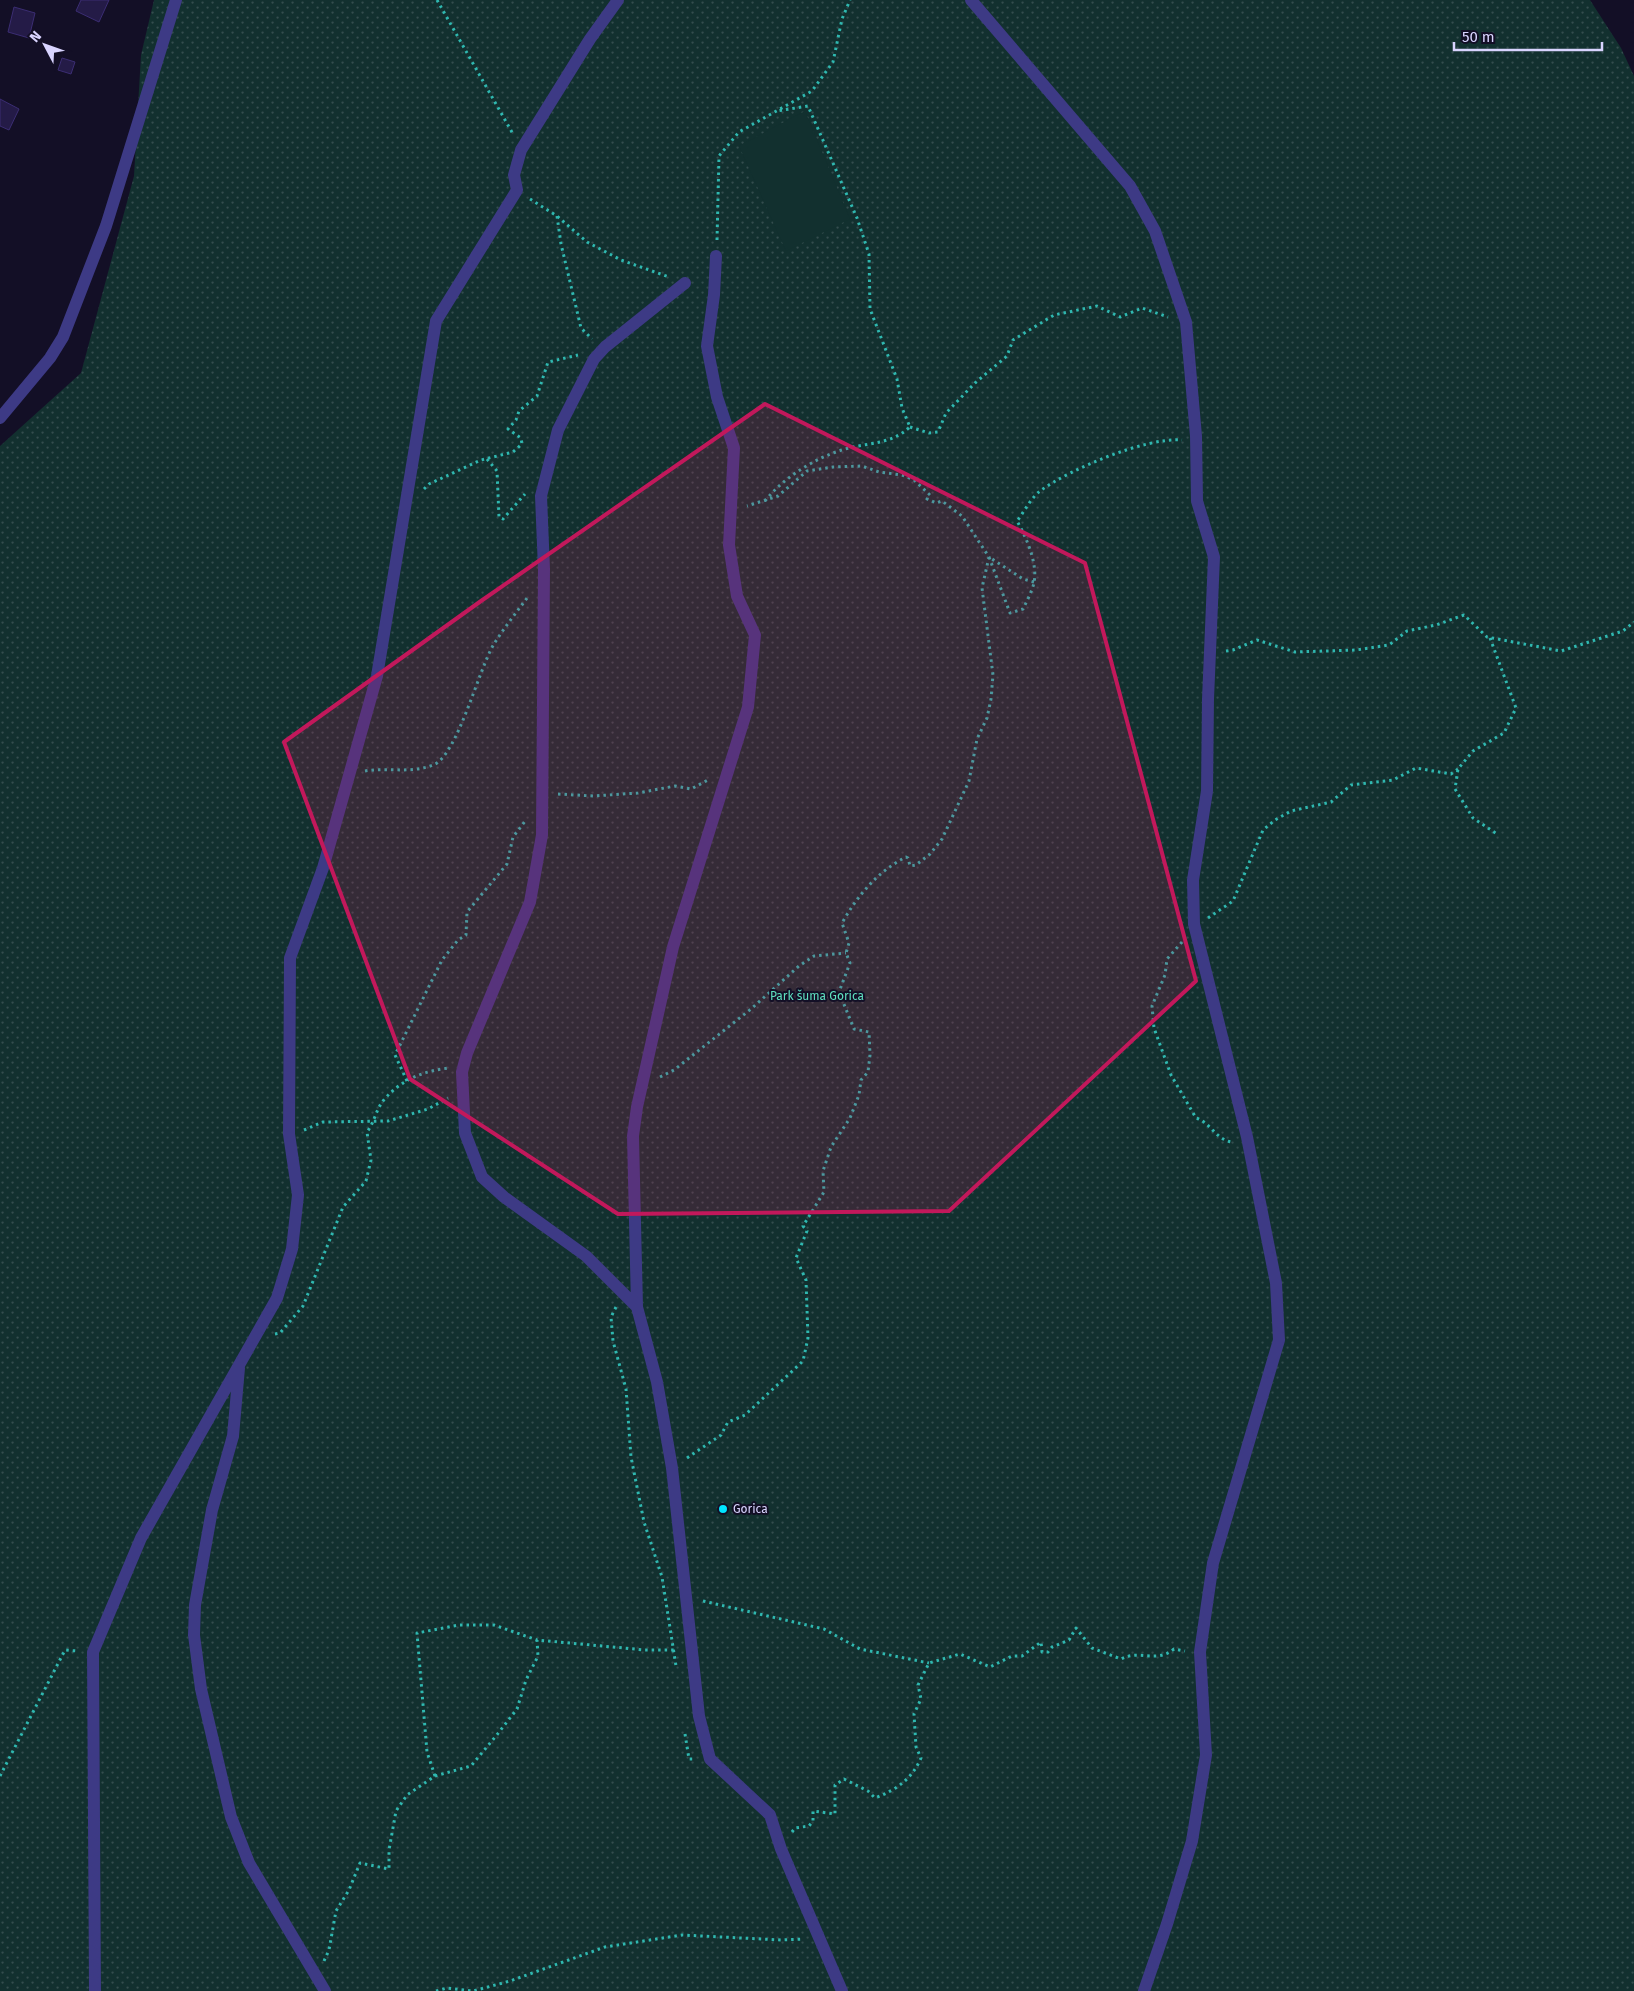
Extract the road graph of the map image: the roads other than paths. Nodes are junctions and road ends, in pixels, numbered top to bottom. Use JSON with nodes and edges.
{"nodes":[{"id":1,"x":176,"y":0,"type":"edge"},
{"id":2,"x":618,"y":0,"type":"edge"},
{"id":3,"x":971,"y":0,"type":"edge"},
{"id":4,"x":716,"y":256,"type":"road end"},
{"id":5,"x":685,"y":283,"type":"road end"},
{"id":6,"x":0,"y":418,"type":"edge"},
{"id":7,"x":637,"y":1307,"type":"junction"},
{"id":8,"x":239,"y":1363,"type":"junction"},
{"id":9,"x":95,"y":1991,"type":"edge"},
{"id":10,"x":325,"y":1991,"type":"edge"},
{"id":11,"x":842,"y":1991,"type":"edge"},
{"id":12,"x":1144,"y":1991,"type":"edge"}],
"edges":[{"from":1,"to":6,"type":"street"},
{"from":2,"to":8,"type":"street"},
{"from":3,"to":12,"type":"street"},
{"from":4,"to":7,"type":"street"},
{"from":5,"to":7,"type":"street"},
{"from":7,"to":11,"type":"street"},
{"from":8,"to":9,"type":"street"},
{"from":8,"to":10,"type":"street"}]}
